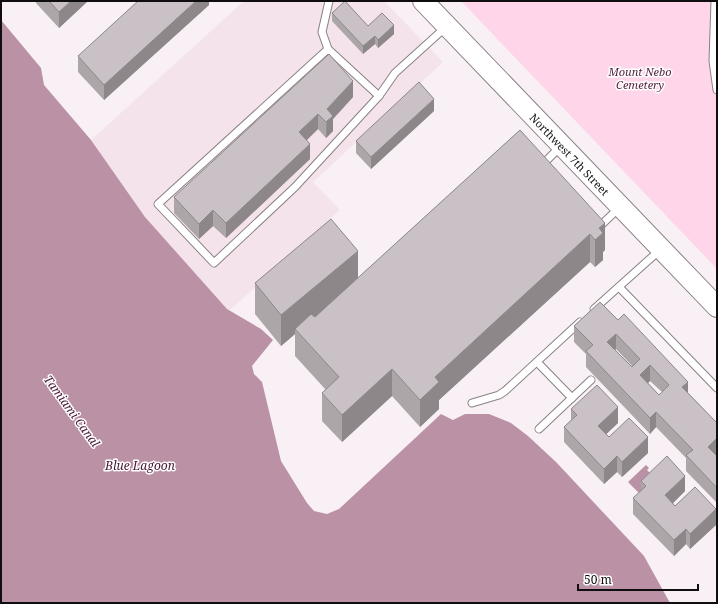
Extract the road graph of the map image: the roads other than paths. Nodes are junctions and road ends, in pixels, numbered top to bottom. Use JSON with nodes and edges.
{"nodes":[{"id":1,"x":329,"y":1,"type":"edge"},
{"id":2,"x":423,"y":1,"type":"edge"},
{"id":3,"x":715,"y":1,"type":"edge"},
{"id":4,"x":447,"y":26,"type":"junction"},
{"id":5,"x":328,"y":49,"type":"junction"},
{"id":6,"x":717,"y":90,"type":"edge"},
{"id":7,"x":379,"y":96,"type":"junction"},
{"id":8,"x":562,"y":145,"type":"junction"},
{"id":9,"x":534,"y":173,"type":"edge"},
{"id":10,"x":621,"y":206,"type":"junction"},
{"id":11,"x":591,"y":234,"type":"edge"},
{"id":12,"x":661,"y":248,"type":"junction"},
{"id":13,"x":619,"y":287,"type":"junction"},
{"id":14,"x":717,"y":307,"type":"edge"},
{"id":15,"x":537,"y":362,"type":"junction"},
{"id":16,"x":591,"y":380,"type":"dead end"},
{"id":17,"x":717,"y":388,"type":"edge"},
{"id":18,"x":572,"y":398,"type":"junction"},
{"id":19,"x":472,"y":403,"type":"dead end"},
{"id":20,"x":539,"y":429,"type":"dead end"}],
"edges":[{"from":1,"to":5,"type":"lane"},
{"from":2,"to":4,"type":"main road","name":"Northwest 7th Street"},
{"from":3,"to":6,"type":"lane"},
{"from":4,"to":7,"type":"lane"},
{"from":4,"to":8,"type":"main road","name":"Northwest 7th Street"},
{"from":5,"to":7,"type":"lane"},
{"from":5,"to":7,"type":"lane"},
{"from":8,"to":9,"type":"lane"},
{"from":8,"to":10,"type":"main road","name":"Northwest 7th Street"},
{"from":10,"to":11,"type":"lane"},
{"from":10,"to":12,"type":"main road","name":"Northwest 7th Street"},
{"from":12,"to":13,"type":"lane"},
{"from":12,"to":14,"type":"main road","name":"Northwest 7th Street"},
{"from":13,"to":15,"type":"lane"},
{"from":13,"to":17,"type":"lane"},
{"from":15,"to":18,"type":"lane"},
{"from":15,"to":19,"type":"lane"},
{"from":16,"to":18,"type":"lane"},
{"from":18,"to":20,"type":"lane"}]}
